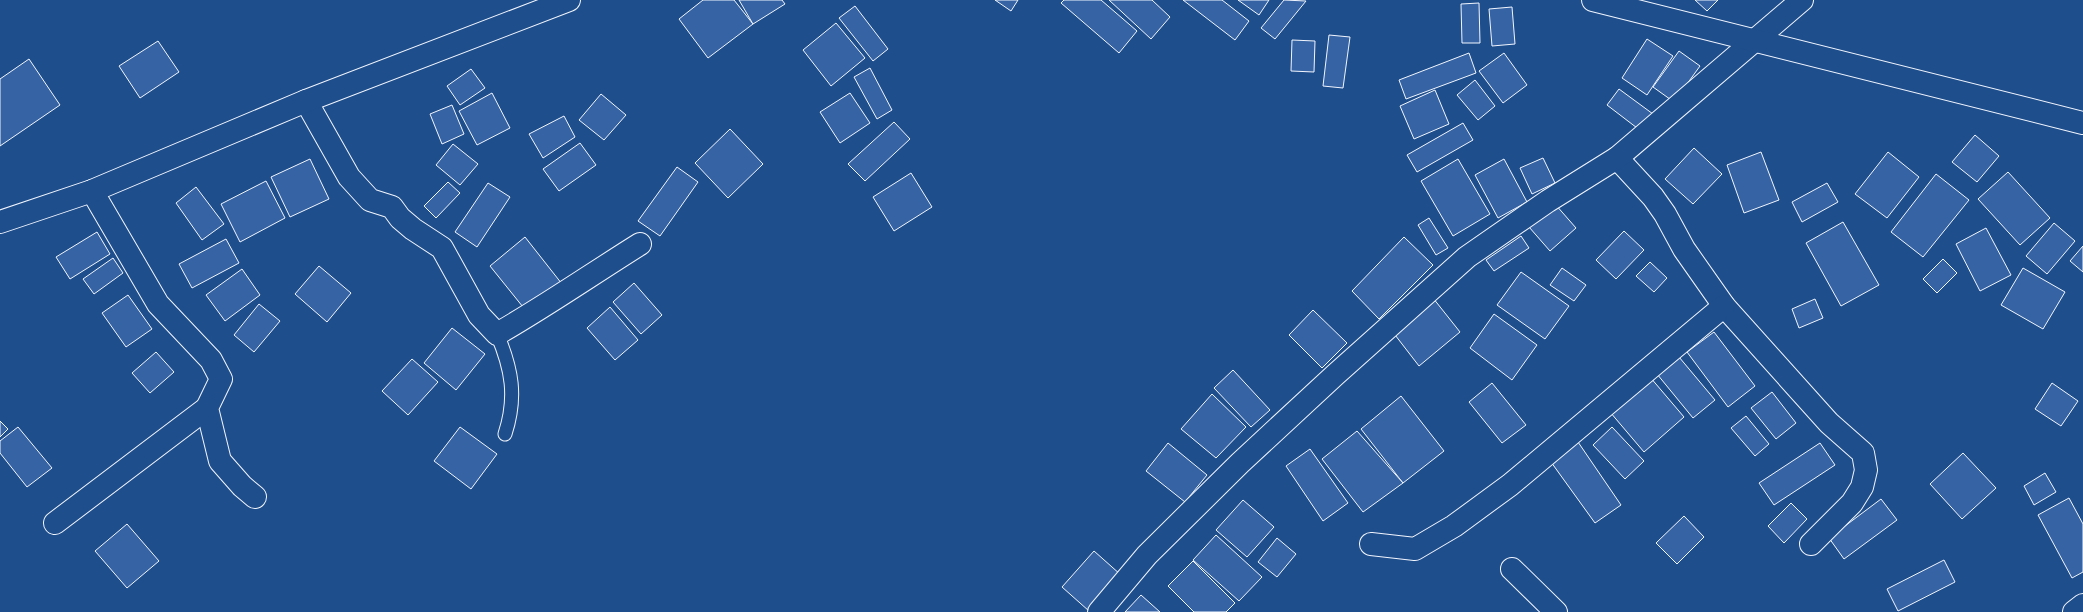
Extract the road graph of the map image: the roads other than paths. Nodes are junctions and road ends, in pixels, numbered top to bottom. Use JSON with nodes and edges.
{"nodes":[{"id":1,"x":569,"y":0,"type":"edge"},
{"id":2,"x":1593,"y":0,"type":"edge"},
{"id":3,"x":1802,"y":0,"type":"edge"},
{"id":4,"x":1754,"y":42,"type":"junction"},
{"id":5,"x":306,"y":101,"type":"junction"},
{"id":6,"x":2083,"y":124,"type":"edge"},
{"id":7,"x":1617,"y":158,"type":"junction"},
{"id":8,"x":92,"y":191,"type":"junction"},
{"id":9,"x":0,"y":222,"type":"edge"},
{"id":10,"x":640,"y":244,"type":"dead end"},
{"id":11,"x":1724,"y":306,"type":"junction"},
{"id":12,"x":497,"y":334,"type":"junction"},
{"id":13,"x":207,"y":408,"type":"junction"},
{"id":14,"x":505,"y":434,"type":"dead end"},
{"id":15,"x":255,"y":497,"type":"dead end"},
{"id":16,"x":55,"y":523,"type":"dead end"},
{"id":17,"x":1371,"y":544,"type":"dead end"},
{"id":18,"x":1811,"y":544,"type":"dead end"},
{"id":19,"x":1512,"y":568,"type":"dead end"},
{"id":20,"x":2083,"y":605,"type":"edge"},
{"id":21,"x":1099,"y":612,"type":"edge"},
{"id":22,"x":1556,"y":612,"type":"edge"},
{"id":23,"x":2074,"y":612,"type":"edge"}],
"edges":[{"from":1,"to":5,"type":"street"},
{"from":2,"to":4,"type":"street"},
{"from":3,"to":4,"type":"street"},
{"from":4,"to":6,"type":"street"},
{"from":4,"to":7,"type":"street"},
{"from":5,"to":8,"type":"street"},
{"from":5,"to":12,"type":"street"},
{"from":7,"to":11,"type":"street"},
{"from":7,"to":21,"type":"street"},
{"from":8,"to":9,"type":"street"},
{"from":8,"to":13,"type":"street"},
{"from":10,"to":12,"type":"street"},
{"from":11,"to":17,"type":"street"},
{"from":11,"to":18,"type":"street"},
{"from":12,"to":14,"type":"lane"},
{"from":13,"to":15,"type":"street"},
{"from":13,"to":16,"type":"street"},
{"from":19,"to":22,"type":"street"},
{"from":20,"to":23,"type":"street"}]}
